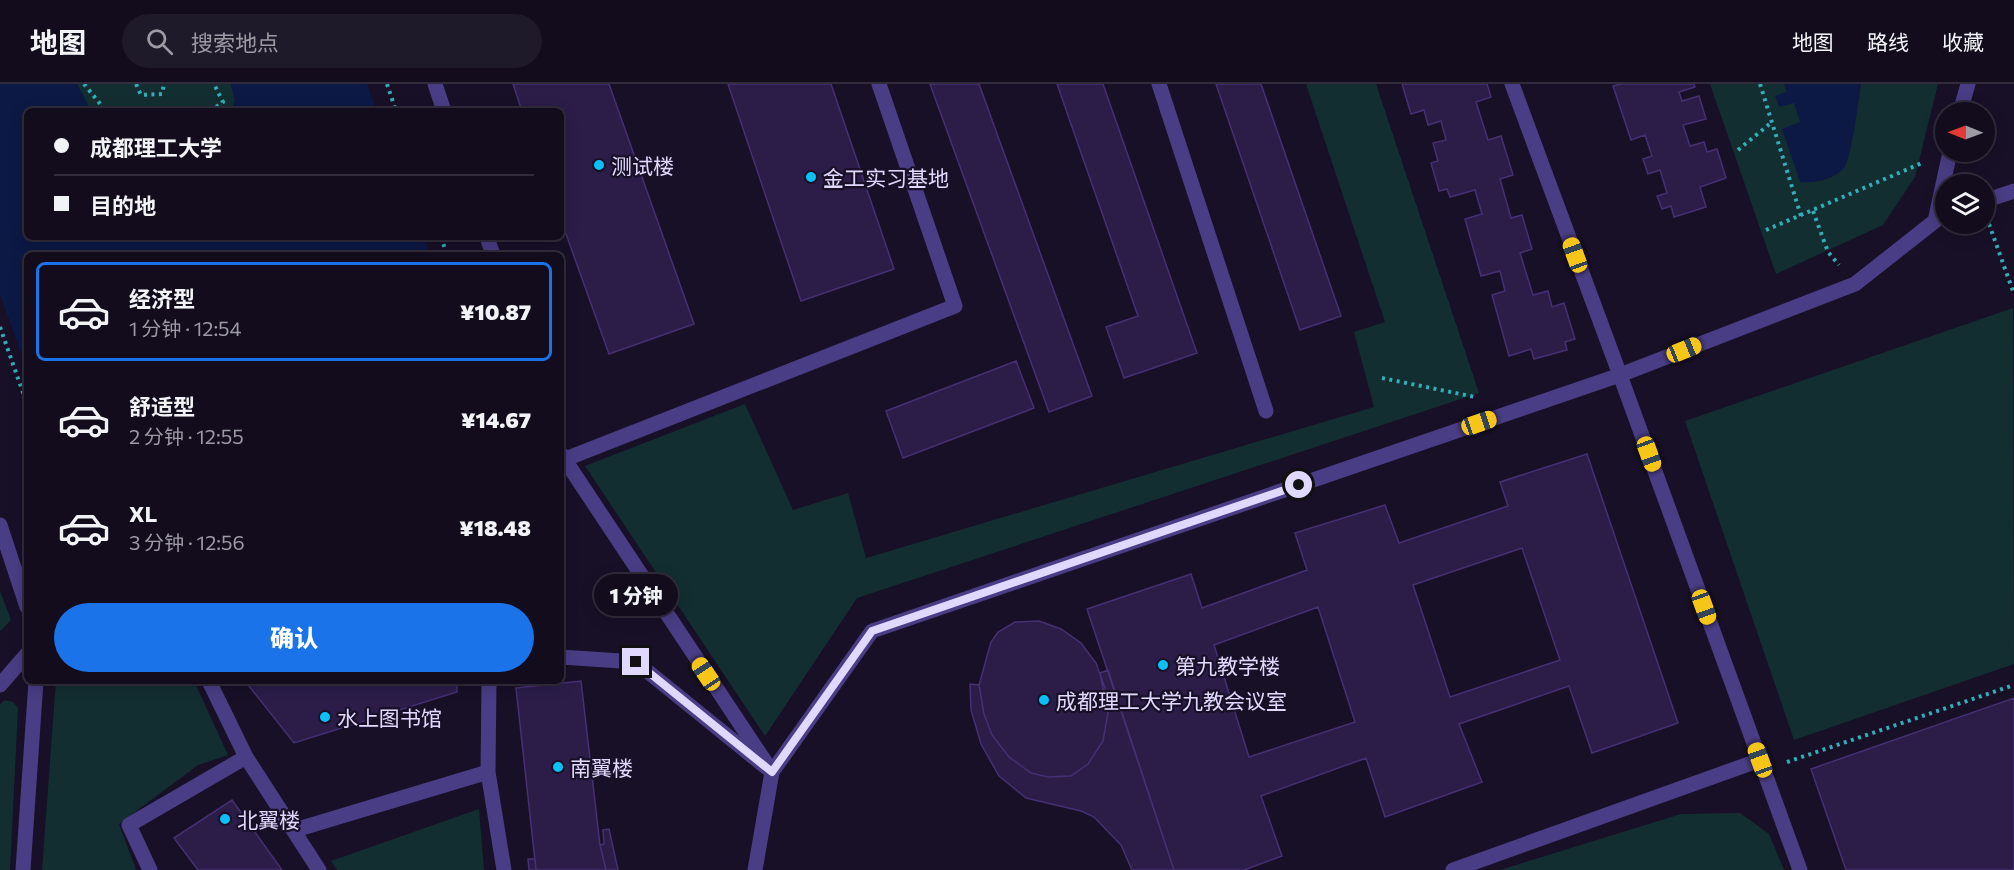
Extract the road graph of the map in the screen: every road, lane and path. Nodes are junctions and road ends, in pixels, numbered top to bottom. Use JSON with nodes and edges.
{"nodes":[{"id":1,"x":84,"y":84,"type":"edge"},
{"id":2,"x":136,"y":84,"type":"edge"},
{"id":3,"x":164,"y":84,"type":"edge"},
{"id":4,"x":214,"y":84,"type":"edge"},
{"id":5,"x":387,"y":84,"type":"edge"},
{"id":6,"x":435,"y":84,"type":"edge"},
{"id":7,"x":879,"y":84,"type":"edge"},
{"id":8,"x":1159,"y":84,"type":"edge"},
{"id":9,"x":1512,"y":84,"type":"edge"},
{"id":10,"x":1760,"y":84,"type":"edge"},
{"id":11,"x":1968,"y":84,"type":"edge"},
{"id":12,"x":1963,"y":102,"type":"edge"},
{"id":13,"x":104,"y":108,"type":"edge"},
{"id":14,"x":214,"y":108,"type":"edge"},
{"id":15,"x":395,"y":108,"type":"edge"},
{"id":16,"x":443,"y":108,"type":"edge"},
{"id":17,"x":1772,"y":122,"type":"junction"},
{"id":18,"x":1738,"y":150,"type":"dead end"},
{"id":19,"x":1928,"y":160,"type":"dead end"},
{"id":20,"x":2014,"y":191,"type":"edge"},
{"id":21,"x":1995,"y":197,"type":"edge"},
{"id":22,"x":1813,"y":211,"type":"junction"},
{"id":23,"x":1801,"y":216,"type":"junction"},
{"id":24,"x":1935,"y":223,"type":"edge"},
{"id":25,"x":1766,"y":230,"type":"dead end"},
{"id":26,"x":1993,"y":234,"type":"edge"},
{"id":27,"x":1855,"y":284,"type":"junction"},
{"id":28,"x":2014,"y":294,"type":"edge"},
{"id":29,"x":0,"y":327,"type":"edge"},
{"id":30,"x":1620,"y":375,"type":"junction"},
{"id":31,"x":1382,"y":378,"type":"dead end"},
{"id":32,"x":24,"y":395,"type":"edge"},
{"id":33,"x":1480,"y":398,"type":"dead end"},
{"id":34,"x":1266,"y":411,"type":"dead end"},
{"id":35,"x":564,"y":458,"type":"edge"},
{"id":36,"x":564,"y":462,"type":"edge"},
{"id":37,"x":0,"y":525,"type":"edge"},
{"id":38,"x":24,"y":598,"type":"edge"},
{"id":39,"x":24,"y":657,"type":"edge"},
{"id":40,"x":564,"y":657,"type":"edge"},
{"id":41,"x":36,"y":684,"type":"edge"},
{"id":42,"x":210,"y":684,"type":"edge"},
{"id":43,"x":489,"y":684,"type":"edge"},
{"id":44,"x":0,"y":685,"type":"edge"},
{"id":45,"x":2014,"y":686,"type":"edge"},
{"id":46,"x":246,"y":757,"type":"junction"},
{"id":47,"x":1762,"y":765,"type":"junction"},
{"id":48,"x":488,"y":772,"type":"junction"},
{"id":49,"x":772,"y":772,"type":"junction"},
{"id":50,"x":295,"y":830,"type":"junction"},
{"id":51,"x":23,"y":870,"type":"edge"},
{"id":52,"x":150,"y":870,"type":"edge"},
{"id":53,"x":320,"y":870,"type":"edge"},
{"id":54,"x":504,"y":870,"type":"edge"},
{"id":55,"x":755,"y":870,"type":"edge"},
{"id":56,"x":1453,"y":870,"type":"edge"},
{"id":57,"x":1800,"y":870,"type":"edge"}],
"edges":[{"from":1,"to":13,"type":"path"},
{"from":2,"to":3,"type":"path"},
{"from":4,"to":14,"type":"path"},
{"from":5,"to":15,"type":"path"},
{"from":6,"to":16,"type":"street"},
{"from":7,"to":35,"type":"street"},
{"from":8,"to":34,"type":"street"},
{"from":9,"to":30,"type":"street"},
{"from":10,"to":17,"type":"path"},
{"from":11,"to":12,"type":"street"},
{"from":17,"to":18,"type":"path"},
{"from":17,"to":23,"type":"path"},
{"from":19,"to":22,"type":"path"},
{"from":20,"to":21,"type":"street"},
{"from":22,"to":23,"type":"path"},
{"from":22,"to":27,"type":"path"},
{"from":23,"to":25,"type":"path"},
{"from":24,"to":27,"type":"street"},
{"from":26,"to":28,"type":"path"},
{"from":27,"to":30,"type":"street"},
{"from":29,"to":32,"type":"path"},
{"from":30,"to":47,"type":"street"},
{"from":30,"to":49,"type":"street"},
{"from":31,"to":33,"type":"path"},
{"from":36,"to":49,"type":"street"},
{"from":37,"to":38,"type":"street"},
{"from":39,"to":44,"type":"street"},
{"from":40,"to":49,"type":"street"},
{"from":41,"to":51,"type":"street"},
{"from":42,"to":46,"type":"street"},
{"from":43,"to":48,"type":"street"},
{"from":45,"to":47,"type":"path"},
{"from":46,"to":50,"type":"street"},
{"from":46,"to":52,"type":"street"},
{"from":47,"to":56,"type":"street"},
{"from":47,"to":57,"type":"street"},
{"from":48,"to":50,"type":"street"},
{"from":48,"to":54,"type":"street"},
{"from":49,"to":55,"type":"street"},
{"from":50,"to":53,"type":"street"}]}
